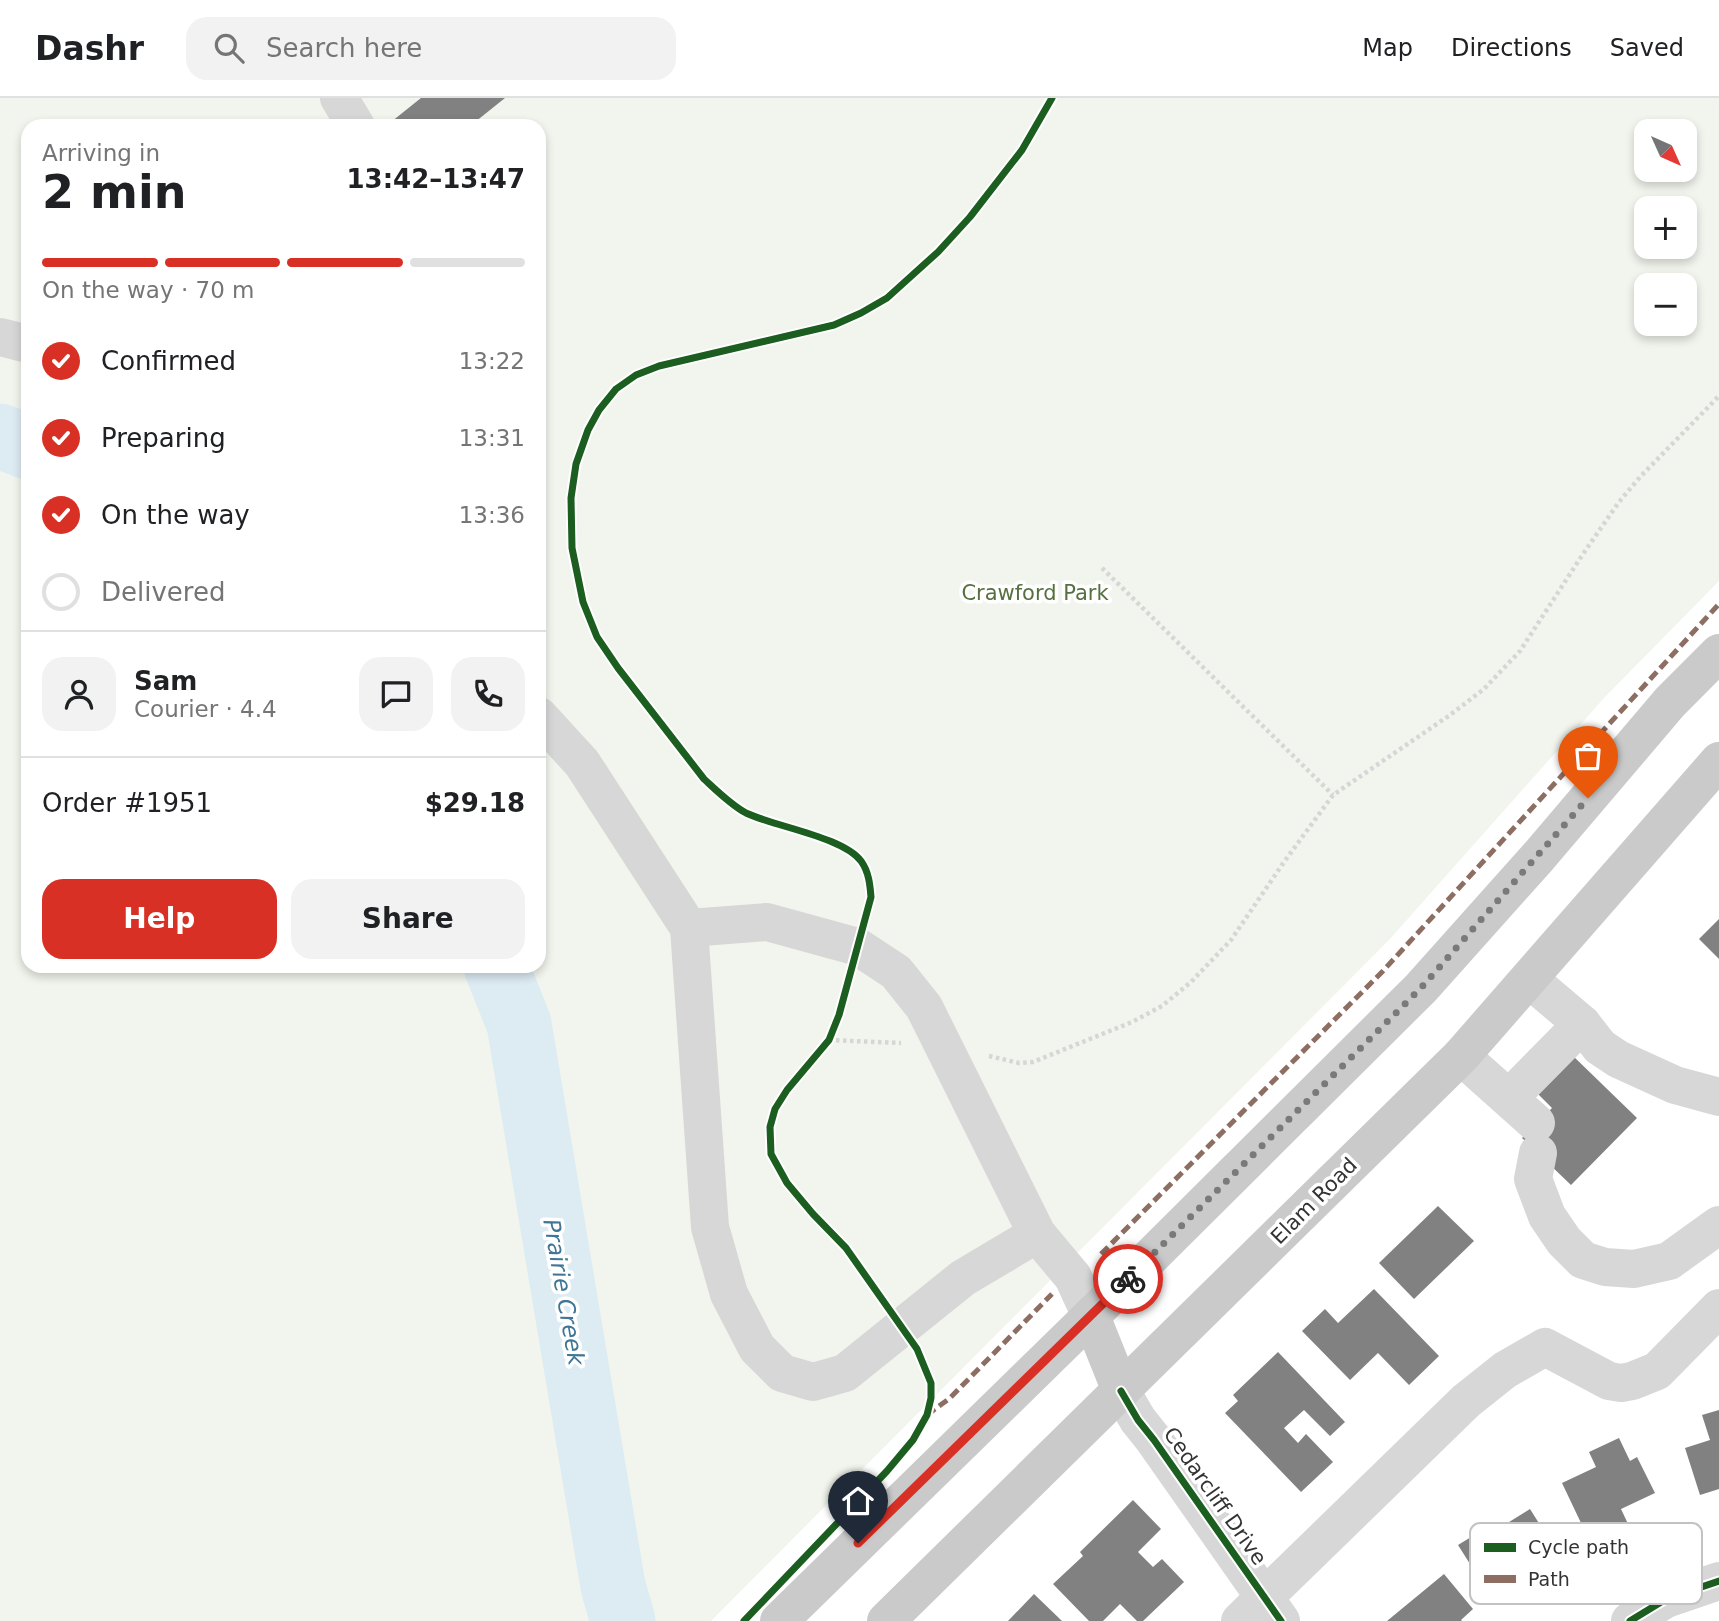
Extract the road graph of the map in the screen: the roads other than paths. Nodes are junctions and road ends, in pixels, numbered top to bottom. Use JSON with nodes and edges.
{"nodes":[{"id":1,"x":339,"y":98,"type":"edge"},
{"id":2,"x":352,"y":119,"type":"edge"},
{"id":3,"x":0,"y":337,"type":"edge"},
{"id":4,"x":21,"y":342,"type":"edge"},
{"id":5,"x":1719,"y":653,"type":"edge"},
{"id":6,"x":546,"y":724,"type":"edge"},
{"id":7,"x":1719,"y":761,"type":"edge"},
{"id":8,"x":688,"y":928,"type":"junction"},
{"id":9,"x":1530,"y":979,"type":"junction"},
{"id":10,"x":1582,"y":1024,"type":"junction"},
{"id":11,"x":1461,"y":1056,"type":"junction"},
{"id":12,"x":1719,"y":1097,"type":"edge"},
{"id":13,"x":1528,"y":1125,"type":"junction"},
{"id":14,"x":1719,"y":1225,"type":"edge"},
{"id":15,"x":1037,"y":1234,"type":"junction"},
{"id":16,"x":1719,"y":1308,"type":"edge"},
{"id":17,"x":1091,"y":1316,"type":"junction"},
{"id":18,"x":1121,"y":1391,"type":"junction"},
{"id":19,"x":1719,"y":1581,"type":"edge"},
{"id":20,"x":1702,"y":1587,"type":"edge"},
{"id":21,"x":1657,"y":1604,"type":"edge"},
{"id":22,"x":1262,"y":1613,"type":"edge"},
{"id":23,"x":779,"y":1621,"type":"edge"},
{"id":24,"x":887,"y":1621,"type":"edge"},
{"id":25,"x":1630,"y":1621,"type":"edge"}],
"edges":[{"from":1,"to":2,"type":"street"},
{"from":3,"to":4,"type":"street"},
{"from":5,"to":17,"type":"main road"},
{"from":6,"to":8,"type":"street"},
{"from":7,"to":9,"type":"main road","name":"Elam Road"},
{"from":8,"to":15,"type":"street"},
{"from":8,"to":15,"type":"street"},
{"from":9,"to":10,"type":"street"},
{"from":9,"to":11,"type":"main road","name":"Elam Road"},
{"from":10,"to":12,"type":"street"},
{"from":10,"to":13,"type":"street"},
{"from":11,"to":13,"type":"street"},
{"from":11,"to":18,"type":"main road","name":"Elam Road"},
{"from":13,"to":14,"type":"street"},
{"from":15,"to":17,"type":"street"},
{"from":16,"to":22,"type":"street"},
{"from":17,"to":18,"type":"main road"},
{"from":17,"to":23,"type":"main road"},
{"from":18,"to":22,"type":"street","name":"Cedarcliff Drive"},
{"from":18,"to":24,"type":"main road","name":"Elam Road"},
{"from":19,"to":20,"type":"street"},
{"from":21,"to":25,"type":"street"}]}
